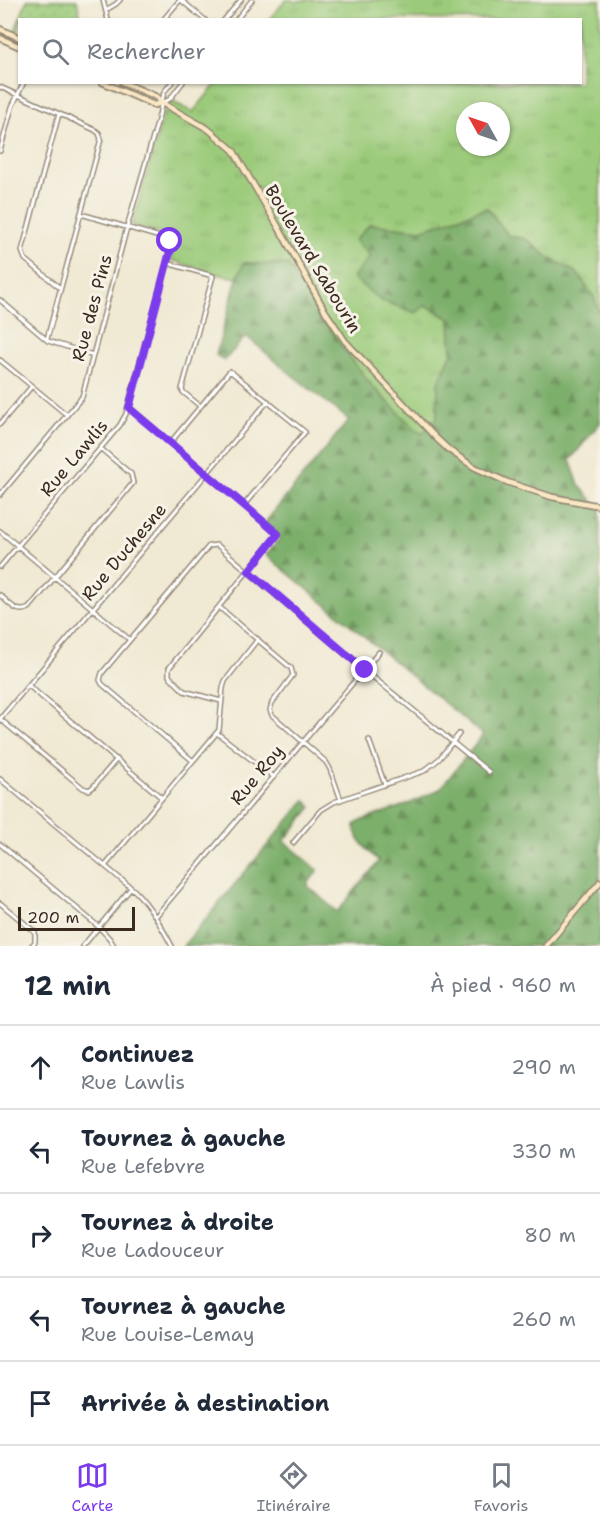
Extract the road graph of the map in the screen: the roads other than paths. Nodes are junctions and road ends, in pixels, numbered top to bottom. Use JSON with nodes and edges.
{"nodes":[{"id":1,"x":103,"y":0,"type":"edge"},
{"id":2,"x":120,"y":0,"type":"edge"},
{"id":3,"x":181,"y":0,"type":"edge"},
{"id":4,"x":241,"y":0,"type":"edge"},
{"id":5,"x":252,"y":0,"type":"edge"},
{"id":6,"x":106,"y":10,"type":"junction"},
{"id":7,"x":108,"y":18,"type":"edge"},
{"id":8,"x":166,"y":18,"type":"edge"},
{"id":9,"x":203,"y":18,"type":"edge"},
{"id":10,"x":226,"y":18,"type":"edge"},
{"id":11,"x":238,"y":18,"type":"edge"},
{"id":12,"x":0,"y":30,"type":"edge"},
{"id":13,"x":18,"y":37,"type":"edge"},
{"id":14,"x":0,"y":38,"type":"edge"},
{"id":15,"x":18,"y":46,"type":"edge"},
{"id":16,"x":23,"y":84,"type":"edge"},
{"id":17,"x":107,"y":84,"type":"edge"},
{"id":18,"x":127,"y":84,"type":"edge"},
{"id":19,"x":170,"y":84,"type":"edge"},
{"id":20,"x":181,"y":84,"type":"edge"},
{"id":21,"x":0,"y":87,"type":"edge"},
{"id":22,"x":18,"y":95,"type":"junction"},
{"id":23,"x":162,"y":103,"type":"junction"},
{"id":24,"x":59,"y":114,"type":"junction"},
{"id":25,"x":0,"y":151,"type":"edge"},
{"id":26,"x":81,"y":214,"type":"junction"},
{"id":27,"x":127,"y":227,"type":"junction"},
{"id":28,"x":167,"y":263,"type":"junction"},
{"id":29,"x":60,"y":289,"type":"junction"},
{"id":30,"x":0,"y":300,"type":"edge"},
{"id":31,"x":47,"y":339,"type":"junction"},
{"id":32,"x":93,"y":355,"type":"junction"},
{"id":33,"x":0,"y":360,"type":"edge"},
{"id":34,"x":32,"y":386,"type":"junction"},
{"id":35,"x":268,"y":401,"type":"junction"},
{"id":36,"x":200,"y":406,"type":"junction"},
{"id":37,"x":129,"y":408,"type":"junction"},
{"id":38,"x":67,"y":415,"type":"junction"},
{"id":39,"x":0,"y":424,"type":"edge"},
{"id":40,"x":170,"y":443,"type":"junction"},
{"id":41,"x":100,"y":448,"type":"junction"},
{"id":42,"x":206,"y":474,"type":"junction"},
{"id":43,"x":0,"y":495,"type":"edge"},
{"id":44,"x":244,"y":505,"type":"junction"},
{"id":45,"x":600,"y":506,"type":"edge"},
{"id":46,"x":0,"y":531,"type":"edge"},
{"id":47,"x":17,"y":546,"type":"junction"},
{"id":48,"x":0,"y":567,"type":"edge"},
{"id":49,"x":249,"y":571,"type":"junction"},
{"id":50,"x":55,"y":578,"type":"junction"},
{"id":51,"x":0,"y":595,"type":"edge"},
{"id":52,"x":219,"y":608,"type":"junction"},
{"id":53,"x":93,"y":609,"type":"junction"},
{"id":54,"x":258,"y":639,"type":"junction"},
{"id":55,"x":130,"y":640,"type":"junction"},
{"id":56,"x":379,"y":652,"type":"dead end"},
{"id":57,"x":365,"y":670,"type":"junction"},
{"id":58,"x":29,"y":686,"type":"junction"},
{"id":59,"x":221,"y":701,"type":"junction"},
{"id":60,"x":0,"y":719,"type":"edge"},
{"id":61,"x":217,"y":733,"type":"junction"},
{"id":62,"x":459,"y":734,"type":"dead end"},
{"id":63,"x":369,"y":740,"type":"dead end"},
{"id":64,"x":303,"y":742,"type":"junction"},
{"id":65,"x":452,"y":742,"type":"junction"},
{"id":66,"x":117,"y":759,"type":"junction"},
{"id":67,"x":193,"y":761,"type":"junction"},
{"id":68,"x":489,"y":772,"type":"dead end"},
{"id":69,"x":274,"y":777,"type":"junction"},
{"id":70,"x":0,"y":779,"type":"edge"},
{"id":71,"x":386,"y":784,"type":"junction"},
{"id":72,"x":162,"y":798,"type":"junction"},
{"id":73,"x":340,"y":800,"type":"junction"},
{"id":74,"x":293,"y":843,"type":"dead end"},
{"id":75,"x":0,"y":844,"type":"edge"},
{"id":76,"x":105,"y":866,"type":"junction"},
{"id":77,"x":600,"y":882,"type":"edge"},
{"id":78,"x":131,"y":888,"type":"junction"},
{"id":79,"x":0,"y":903,"type":"edge"},
{"id":80,"x":156,"y":916,"type":"junction"},
{"id":81,"x":99,"y":927,"type":"junction"},
{"id":82,"x":31,"y":946,"type":"edge"},
{"id":83,"x":84,"y":946,"type":"edge"},
{"id":84,"x":114,"y":946,"type":"edge"},
{"id":85,"x":172,"y":946,"type":"edge"},
{"id":86,"x":546,"y":946,"type":"edge"}],
"edges":[{"from":1,"to":6,"type":"street"},
{"from":2,"to":6,"type":"street"},
{"from":3,"to":8,"type":"street"},
{"from":3,"to":9,"type":"street"},
{"from":4,"to":10,"type":"street"},
{"from":5,"to":11,"type":"street"},
{"from":6,"to":7,"type":"street"},
{"from":12,"to":13,"type":"street"},
{"from":14,"to":15,"type":"street"},
{"from":16,"to":22,"type":"street"},
{"from":17,"to":23,"type":"street","name":"Boulevard Sabourin"},
{"from":18,"to":23,"type":"street","name":"Boulevard Sabourin"},
{"from":19,"to":23,"type":"street","name":"Rue des Pins"},
{"from":20,"to":23,"type":"street"},
{"from":21,"to":22,"type":"street"},
{"from":22,"to":24,"type":"street"},
{"from":22,"to":25,"type":"street"},
{"from":23,"to":27,"type":"street","name":"Rue des Pins"},
{"from":23,"to":45,"type":"street","name":"Boulevard Sabourin"},
{"from":24,"to":26,"type":"street"},
{"from":24,"to":29,"type":"street"},
{"from":26,"to":27,"type":"street"},
{"from":26,"to":29,"type":"street"},
{"from":27,"to":28,"type":"street","name":"Rue Lawlis"},
{"from":27,"to":32,"type":"street","name":"Rue des Pins"},
{"from":28,"to":36,"type":"street"},
{"from":28,"to":37,"type":"street","name":"Rue Lawlis"},
{"from":29,"to":31,"type":"street"},
{"from":30,"to":31,"type":"street"},
{"from":31,"to":32,"type":"street"},
{"from":32,"to":38,"type":"street","name":"Rue des Pins"},
{"from":33,"to":34,"type":"street"},
{"from":34,"to":38,"type":"street"},
{"from":34,"to":39,"type":"street"},
{"from":35,"to":36,"type":"street"},
{"from":35,"to":42,"type":"street","name":"Rue Duchesne"},
{"from":35,"to":44,"type":"street"},
{"from":36,"to":40,"type":"street"},
{"from":37,"to":40,"type":"street"},
{"from":37,"to":41,"type":"street","name":"Rue Lawlis"},
{"from":38,"to":43,"type":"street","name":"Rue des Pins"},
{"from":40,"to":42,"type":"street"},
{"from":41,"to":47,"type":"street","name":"Rue Lawlis"},
{"from":41,"to":50,"type":"street"},
{"from":42,"to":44,"type":"street"},
{"from":42,"to":53,"type":"street","name":"Rue Duchesne"},
{"from":44,"to":49,"type":"street"},
{"from":46,"to":47,"type":"street"},
{"from":47,"to":48,"type":"street","name":"Rue Lawlis"},
{"from":47,"to":50,"type":"street"},
{"from":49,"to":52,"type":"street"},
{"from":49,"to":55,"type":"street"},
{"from":49,"to":57,"type":"street"},
{"from":50,"to":51,"type":"street"},
{"from":50,"to":53,"type":"street"},
{"from":52,"to":54,"type":"street"},
{"from":52,"to":59,"type":"street"},
{"from":53,"to":55,"type":"street"},
{"from":53,"to":58,"type":"street","name":"Rue Duchesne"},
{"from":54,"to":59,"type":"street"},
{"from":54,"to":64,"type":"street"},
{"from":55,"to":67,"type":"street"},
{"from":56,"to":57,"type":"street","name":"Rue Roy"},
{"from":57,"to":64,"type":"street","name":"Rue Roy"},
{"from":57,"to":65,"type":"street"},
{"from":58,"to":60,"type":"street","name":"Rue Duchesne"},
{"from":58,"to":66,"type":"street"},
{"from":59,"to":61,"type":"street"},
{"from":60,"to":66,"type":"street"},
{"from":61,"to":67,"type":"street"},
{"from":61,"to":69,"type":"street"},
{"from":62,"to":65,"type":"street"},
{"from":63,"to":71,"type":"street"},
{"from":64,"to":69,"type":"street","name":"Rue Roy"},
{"from":64,"to":73,"type":"street"},
{"from":65,"to":68,"type":"street"},
{"from":65,"to":71,"type":"street"},
{"from":66,"to":72,"type":"street"},
{"from":67,"to":72,"type":"street"},
{"from":69,"to":80,"type":"street","name":"Rue Roy"},
{"from":70,"to":76,"type":"street"},
{"from":71,"to":73,"type":"street"},
{"from":72,"to":76,"type":"street"},
{"from":73,"to":74,"type":"street"},
{"from":75,"to":81,"type":"street"},
{"from":76,"to":78,"type":"street"},
{"from":77,"to":86,"type":"street"},
{"from":78,"to":80,"type":"street"},
{"from":78,"to":81,"type":"street"},
{"from":79,"to":82,"type":"street"},
{"from":80,"to":85,"type":"street"},
{"from":81,"to":83,"type":"street"},
{"from":81,"to":84,"type":"street"}]}
